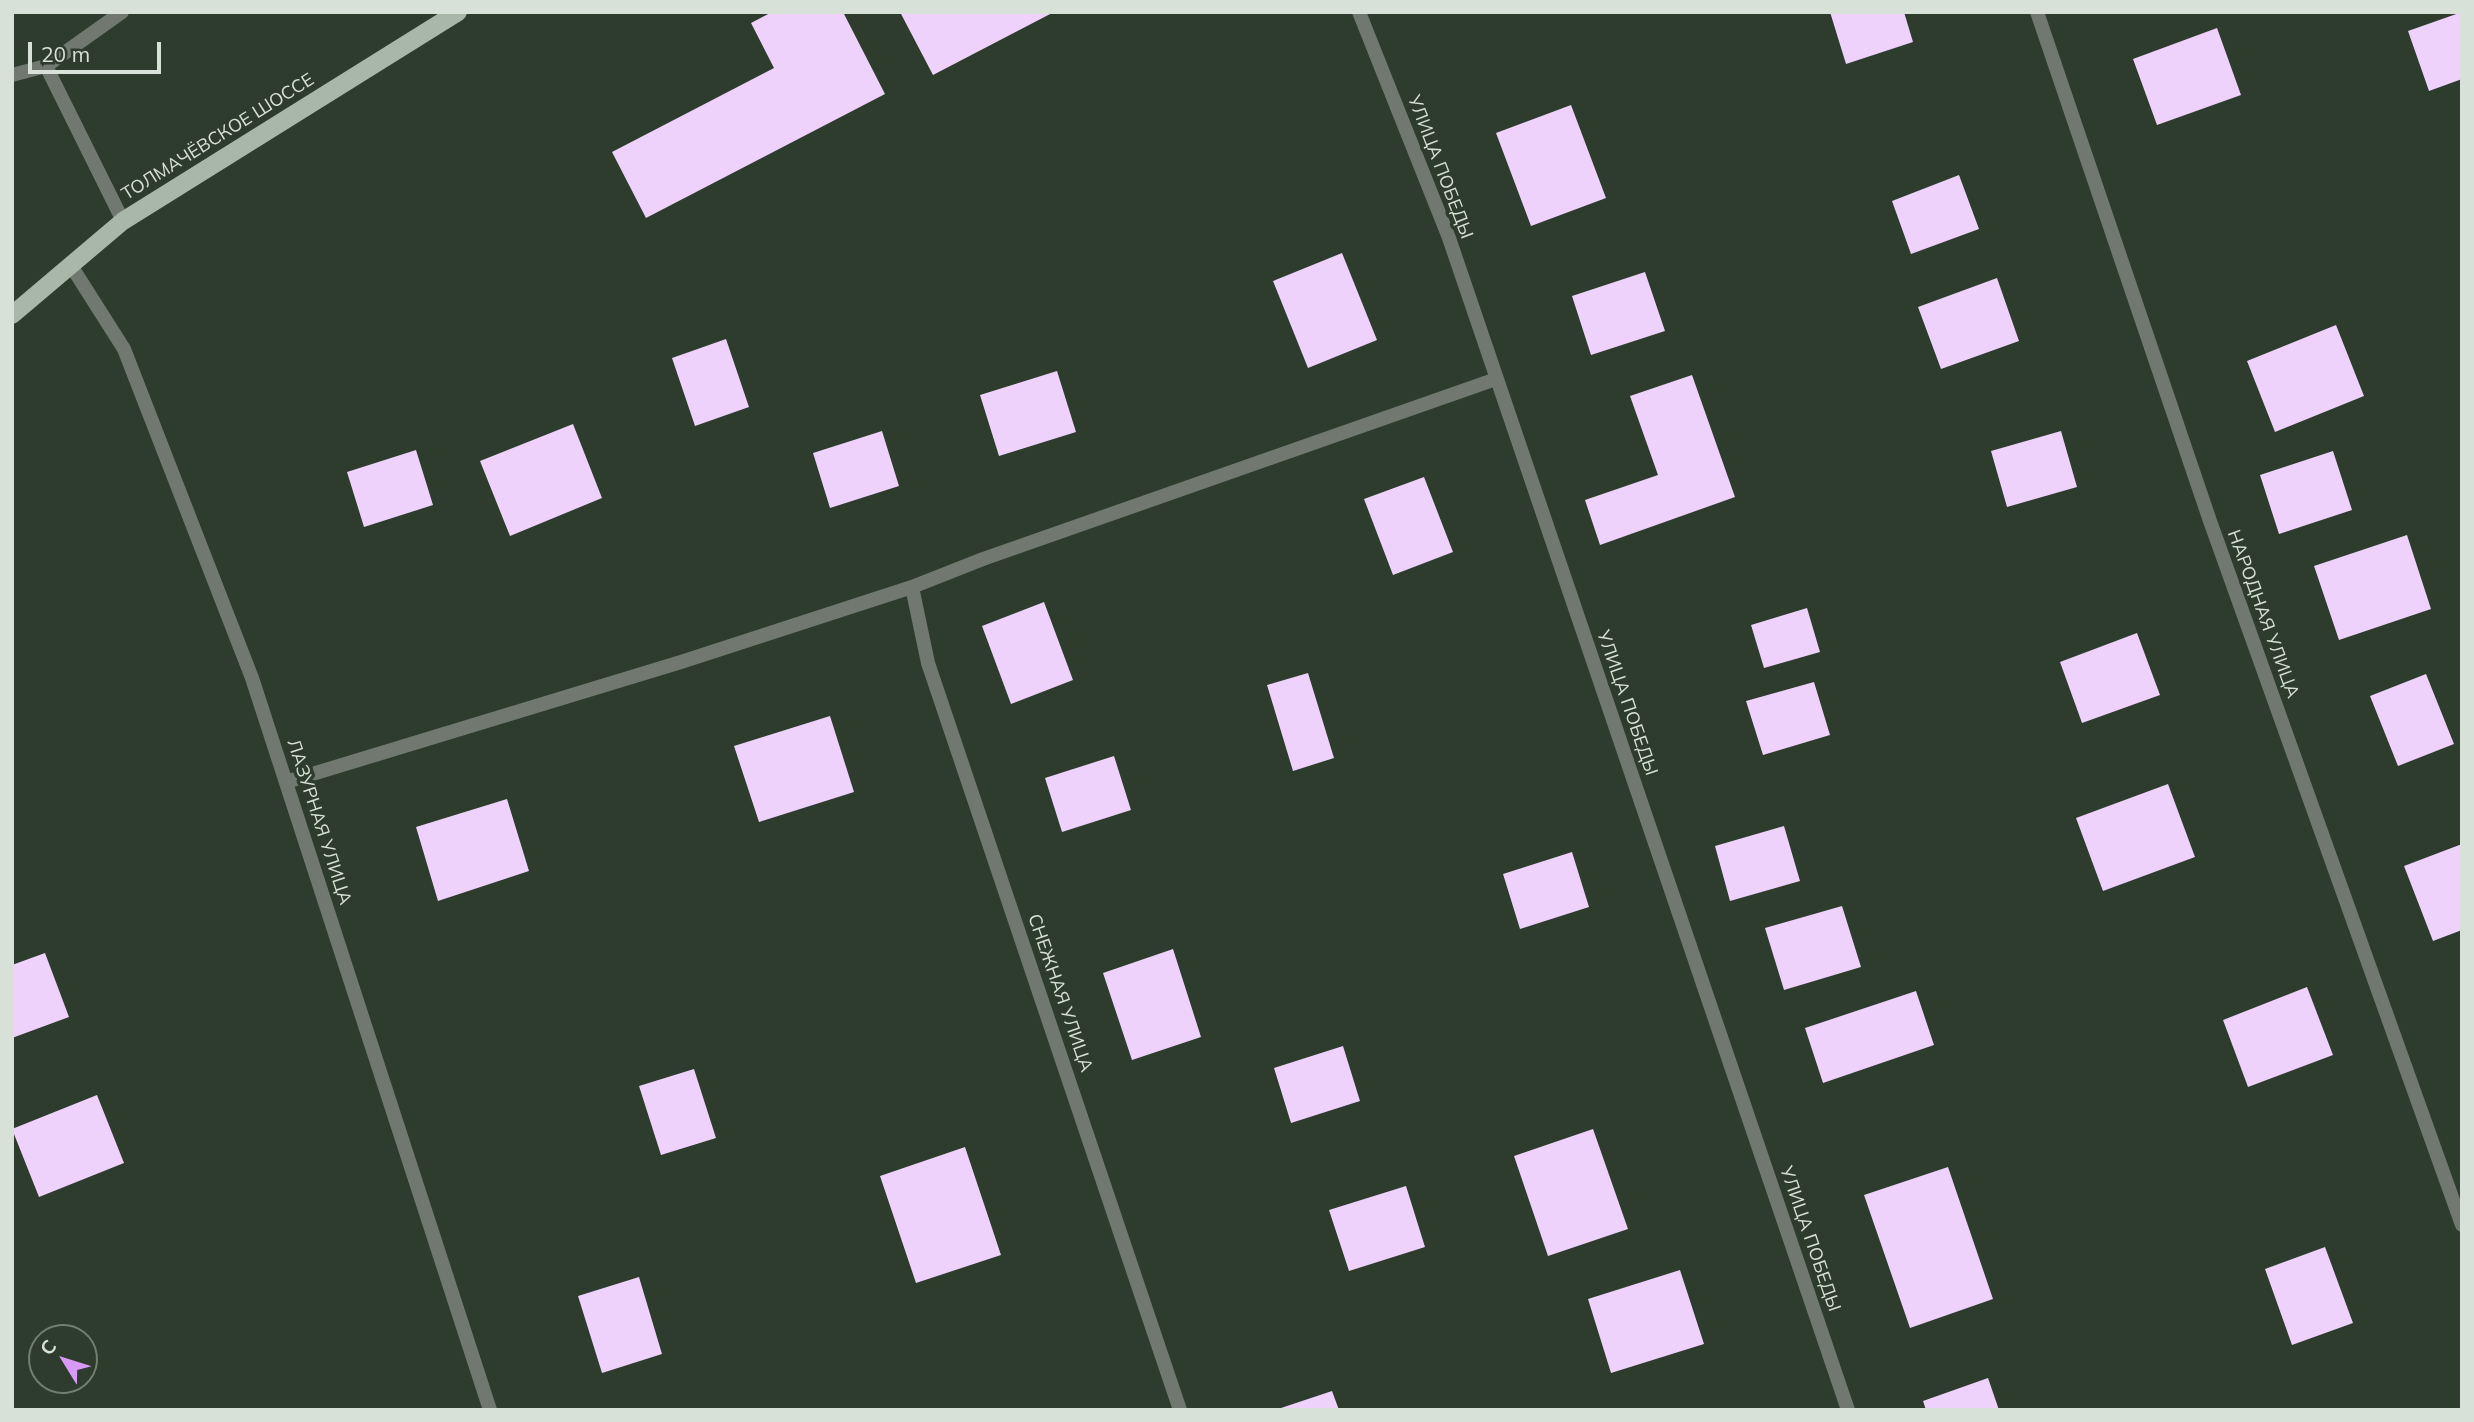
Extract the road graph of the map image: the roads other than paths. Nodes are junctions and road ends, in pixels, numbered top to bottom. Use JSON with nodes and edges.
{"nodes":[{"id":1,"x":122,"y":12,"type":"edge"},
{"id":2,"x":458,"y":12,"type":"edge"},
{"id":3,"x":1359,"y":12,"type":"edge"},
{"id":4,"x":2037,"y":12,"type":"edge"},
{"id":5,"x":46,"y":66,"type":"junction"},
{"id":6,"x":12,"y":75,"type":"edge"},
{"id":7,"x":123,"y":221,"type":"junction"},
{"id":8,"x":70,"y":264,"type":"junction"},
{"id":9,"x":12,"y":315,"type":"edge"},
{"id":10,"x":1496,"y":379,"type":"junction"},
{"id":11,"x":912,"y":587,"type":"junction"},
{"id":12,"x":286,"y":782,"type":"junction"},
{"id":13,"x":2462,"y":1225,"type":"edge"},
{"id":14,"x":490,"y":1410,"type":"edge"},
{"id":15,"x":1180,"y":1410,"type":"edge"},
{"id":16,"x":1848,"y":1410,"type":"edge"}],
"edges":[{"from":1,"to":5,"type":"street"},
{"from":2,"to":7,"type":"main road","name":"ТОЛМАЧЁВСКОЕ ШОССЕ"},
{"from":3,"to":10,"type":"street","name":"УЛИЦА ПОБЕДЫ"},
{"from":4,"to":13,"type":"street","name":"НАРОДНАЯ УЛИЦА"},
{"from":5,"to":6,"type":"street"},
{"from":5,"to":7,"type":"street"},
{"from":7,"to":8,"type":"main road","name":"ТОЛМАЧЁВСКОЕ ШОССЕ"},
{"from":8,"to":9,"type":"main road","name":"ТОЛМАЧЁВСКОЕ ШОССЕ"},
{"from":8,"to":12,"type":"street","name":"ЛАЗУРНАЯ УЛИЦА"},
{"from":10,"to":11,"type":"street"},
{"from":10,"to":16,"type":"street","name":"УЛИЦА ПОБЕДЫ"},
{"from":11,"to":12,"type":"street"},
{"from":11,"to":15,"type":"street","name":"СНЕЖНАЯ УЛИЦА"},
{"from":12,"to":14,"type":"street","name":"ЛАЗУРНАЯ УЛИЦА"}]}
